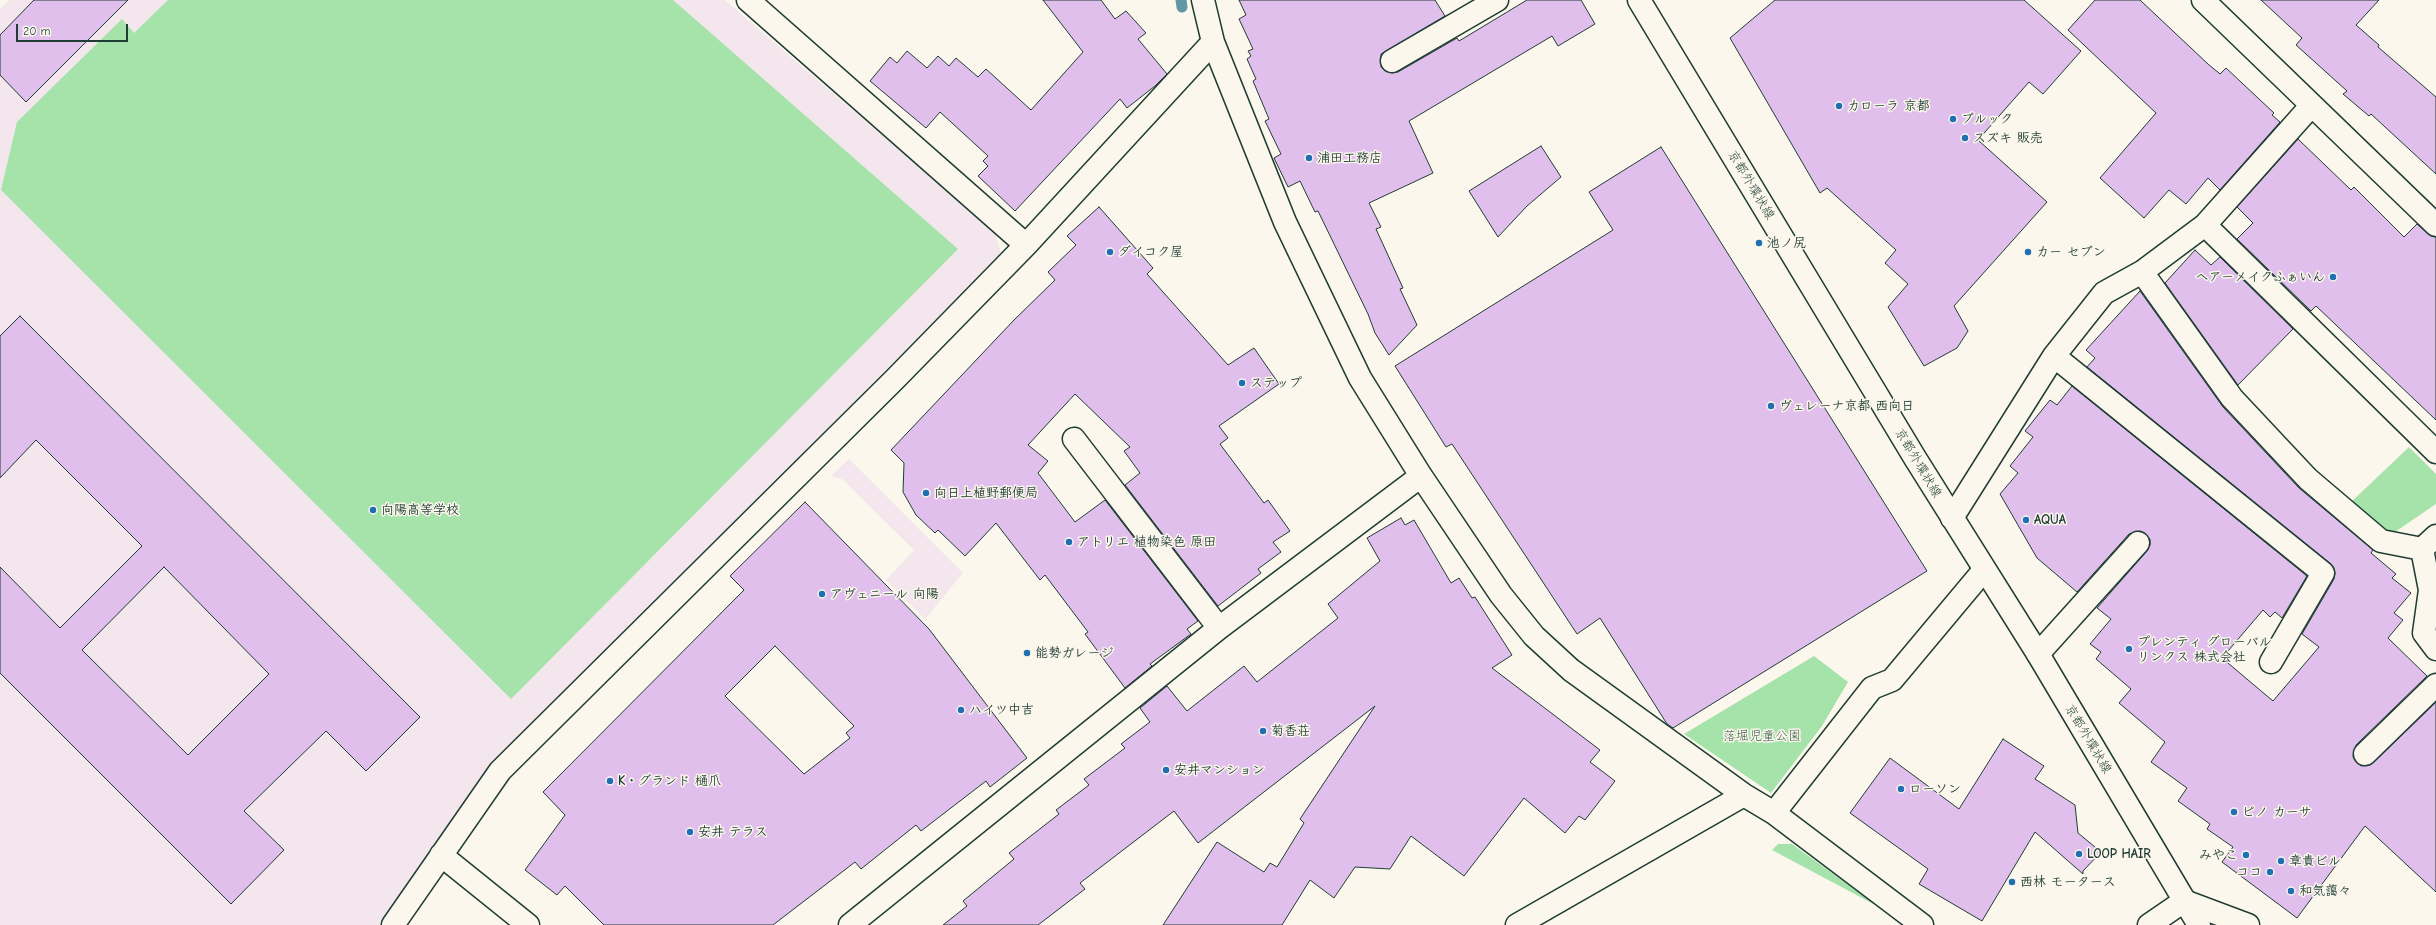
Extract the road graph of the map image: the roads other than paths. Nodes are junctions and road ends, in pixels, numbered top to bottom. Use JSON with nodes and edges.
{"nodes":[{"id":1,"x":748,"y":0,"type":"edge"},
{"id":2,"x":1203,"y":0,"type":"edge"},
{"id":3,"x":1497,"y":0,"type":"edge"},
{"id":4,"x":1639,"y":0,"type":"edge"},
{"id":5,"x":2203,"y":0,"type":"edge"},
{"id":6,"x":1213,"y":42,"type":"junction"},
{"id":7,"x":1392,"y":61,"type":"dead end"},
{"id":8,"x":2311,"y":106,"type":"junction"},
{"id":9,"x":2205,"y":225,"type":"junction"},
{"id":10,"x":2436,"y":225,"type":"edge"},
{"id":11,"x":1026,"y":245,"type":"junction"},
{"id":12,"x":2142,"y":272,"type":"junction"},
{"id":13,"x":2054,"y":356,"type":"junction"},
{"id":14,"x":1074,"y":439,"type":"dead end"},
{"id":15,"x":2436,"y":452,"type":"edge"},
{"id":16,"x":1421,"y":476,"type":"junction"},
{"id":17,"x":1952,"y":518,"type":"junction"},
{"id":18,"x":2429,"y":542,"type":"edge"},
{"id":19,"x":2138,"y":543,"type":"dead end"},
{"id":20,"x":1984,"y":570,"type":"junction"},
{"id":21,"x":1219,"y":628,"type":"junction"},
{"id":22,"x":2436,"y":649,"type":"edge"},
{"id":23,"x":2038,"y":654,"type":"junction"},
{"id":24,"x":2271,"y":662,"type":"dead end"},
{"id":25,"x":2436,"y":686,"type":"edge"},
{"id":26,"x":2365,"y":754,"type":"dead end"},
{"id":27,"x":1744,"y":795,"type":"junction"},
{"id":28,"x":1774,"y":814,"type":"junction"},
{"id":29,"x":441,"y":855,"type":"junction"},
{"id":30,"x":2184,"y":901,"type":"junction"},
{"id":31,"x":393,"y":925,"type":"edge"},
{"id":32,"x":528,"y":925,"type":"edge"},
{"id":33,"x":850,"y":925,"type":"edge"},
{"id":34,"x":1517,"y":925,"type":"edge"},
{"id":35,"x":1922,"y":925,"type":"edge"},
{"id":36,"x":2149,"y":925,"type":"edge"},
{"id":37,"x":2177,"y":925,"type":"edge"},
{"id":38,"x":2199,"y":925,"type":"edge"},
{"id":39,"x":2248,"y":925,"type":"edge"}],
"edges":[{"from":1,"to":11,"type":"street"},
{"from":2,"to":6,"type":"street"},
{"from":3,"to":7,"type":"street"},
{"from":4,"to":17,"type":"street","name":"京都外環状線"},
{"from":5,"to":8,"type":"street"},
{"from":6,"to":11,"type":"street"},
{"from":6,"to":16,"type":"street"},
{"from":8,"to":9,"type":"street"},
{"from":8,"to":10,"type":"street"},
{"from":9,"to":12,"type":"street"},
{"from":9,"to":15,"type":"street"},
{"from":11,"to":29,"type":"street"},
{"from":12,"to":13,"type":"street"},
{"from":12,"to":18,"type":"street"},
{"from":13,"to":17,"type":"street"},
{"from":13,"to":24,"type":"street"},
{"from":14,"to":21,"type":"street"},
{"from":16,"to":21,"type":"street"},
{"from":16,"to":27,"type":"street"},
{"from":17,"to":20,"type":"street","name":"京都外環状線"},
{"from":18,"to":22,"type":"street"},
{"from":19,"to":23,"type":"street"},
{"from":20,"to":23,"type":"street","name":"京都外環状線"},
{"from":20,"to":28,"type":"street"},
{"from":21,"to":33,"type":"street"},
{"from":23,"to":30,"type":"street","name":"京都外環状線"},
{"from":25,"to":26,"type":"street"},
{"from":27,"to":28,"type":"street"},
{"from":27,"to":34,"type":"street"},
{"from":28,"to":35,"type":"street"},
{"from":29,"to":31,"type":"street"},
{"from":29,"to":32,"type":"street"},
{"from":30,"to":36,"type":"street"},
{"from":30,"to":37,"type":"street"},
{"from":30,"to":38,"type":"street","name":"京都外環状線"},
{"from":30,"to":39,"type":"street"}]}
